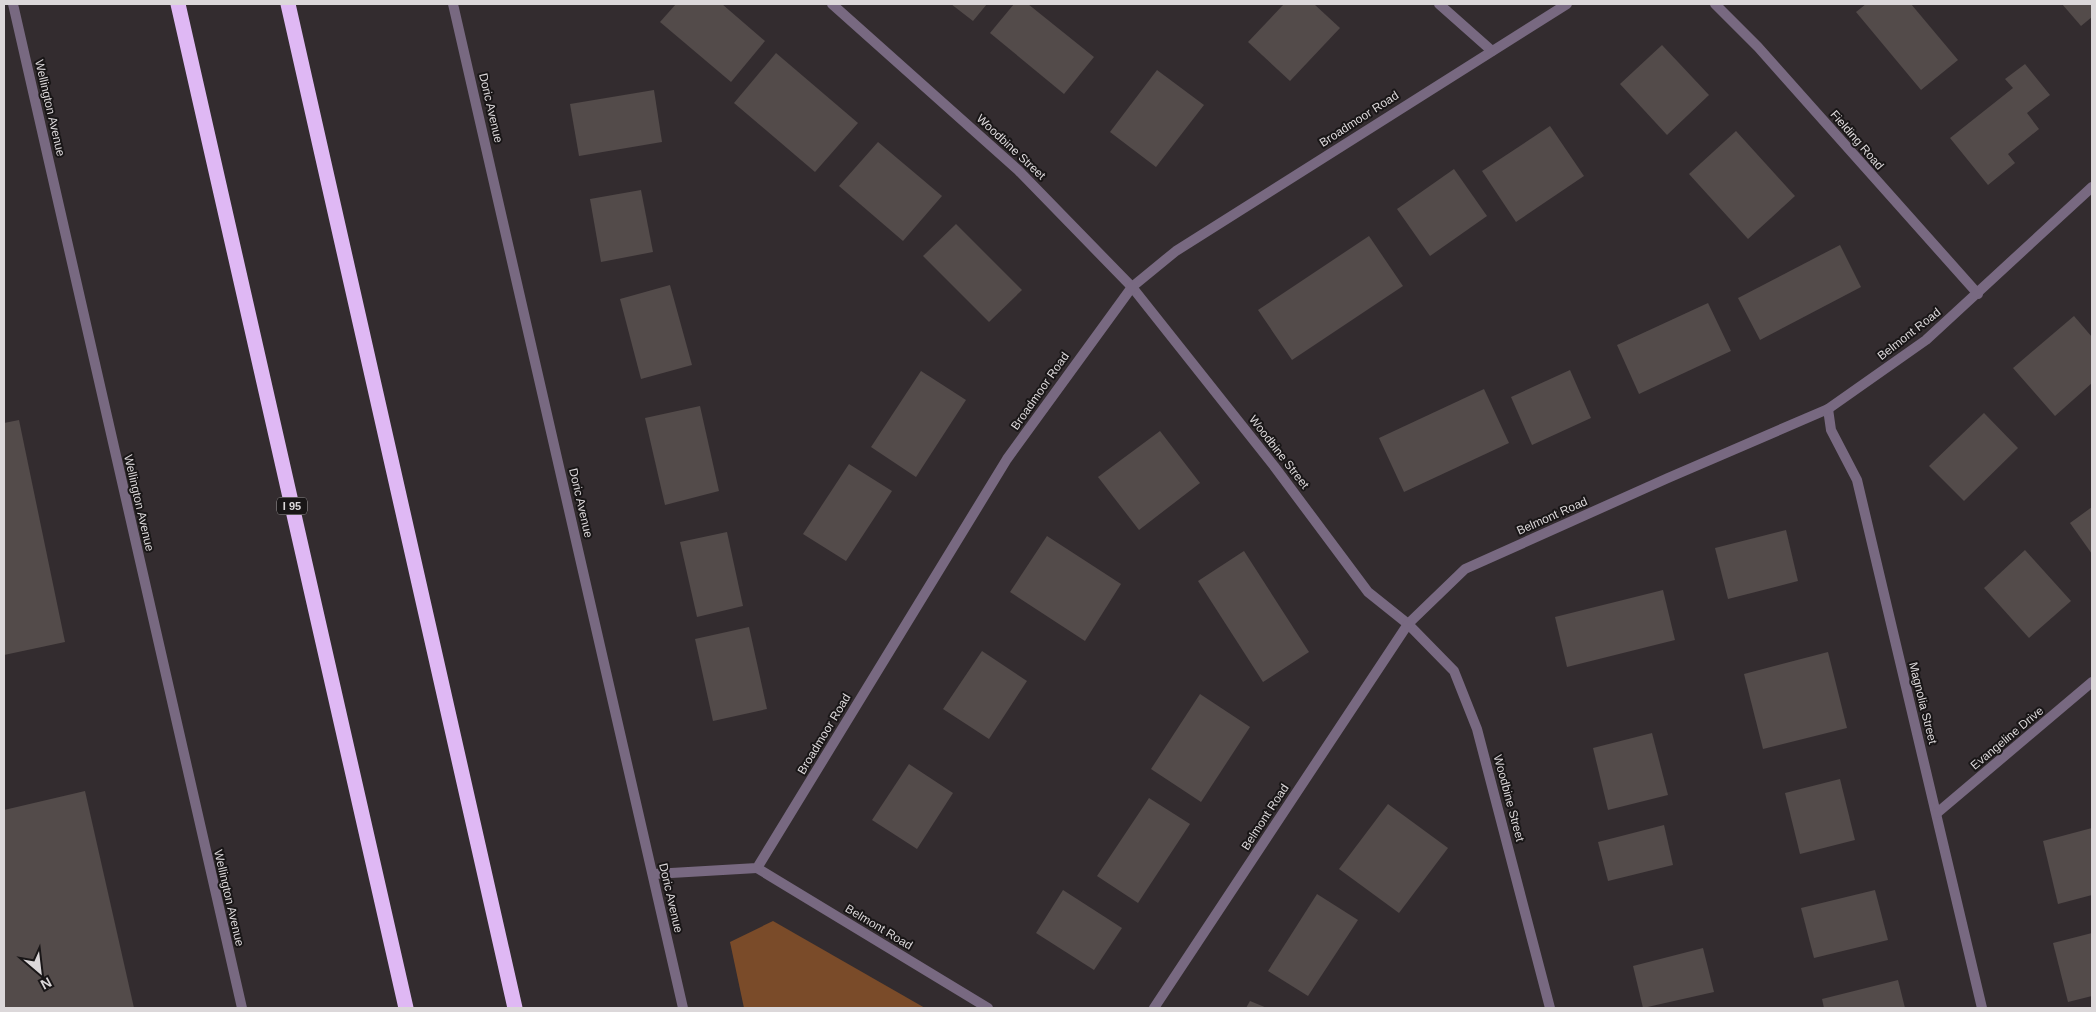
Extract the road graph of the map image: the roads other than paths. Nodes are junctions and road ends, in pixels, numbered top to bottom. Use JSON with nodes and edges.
{"nodes":[{"id":1,"x":13,"y":4,"type":"edge"},
{"id":2,"x":178,"y":4,"type":"edge"},
{"id":3,"x":288,"y":4,"type":"edge"},
{"id":4,"x":452,"y":4,"type":"edge"},
{"id":5,"x":832,"y":4,"type":"edge"},
{"id":6,"x":1439,"y":4,"type":"edge"},
{"id":7,"x":1568,"y":4,"type":"edge"},
{"id":8,"x":1715,"y":4,"type":"edge"},
{"id":9,"x":1492,"y":51,"type":"junction"},
{"id":10,"x":2092,"y":187,"type":"edge"},
{"id":11,"x":1132,"y":286,"type":"junction"},
{"id":12,"x":1978,"y":294,"type":"junction"},
{"id":13,"x":1828,"y":409,"type":"junction"},
{"id":14,"x":1408,"y":624,"type":"junction"},
{"id":15,"x":2092,"y":682,"type":"edge"},
{"id":16,"x":1937,"y":813,"type":"junction"},
{"id":17,"x":757,"y":868,"type":"junction"},
{"id":18,"x":654,"y":874,"type":"junction"},
{"id":19,"x":242,"y":1008,"type":"edge"},
{"id":20,"x":406,"y":1008,"type":"edge"},
{"id":21,"x":515,"y":1008,"type":"edge"},
{"id":22,"x":683,"y":1008,"type":"edge"},
{"id":23,"x":988,"y":1008,"type":"edge"},
{"id":24,"x":1154,"y":1008,"type":"edge"},
{"id":25,"x":1550,"y":1008,"type":"edge"},
{"id":26,"x":1982,"y":1008,"type":"edge"}],
"edges":[{"from":1,"to":19,"type":"street","name":"Wellington Avenue"},
{"from":2,"to":20,"type":"highway","number":"I 95"},
{"from":3,"to":21,"type":"highway"},
{"from":4,"to":18,"type":"street","name":"Doric Avenue"},
{"from":5,"to":11,"type":"street","name":"Woodbine Street"},
{"from":6,"to":9,"type":"street"},
{"from":7,"to":9,"type":"street","name":"Broadmoor Road"},
{"from":8,"to":12,"type":"street","name":"Fielding Road"},
{"from":9,"to":11,"type":"street","name":"Broadmoor Road"},
{"from":10,"to":12,"type":"street","name":"Belmont Road"},
{"from":11,"to":14,"type":"street","name":"Woodbine Street"},
{"from":11,"to":17,"type":"street","name":"Broadmoor Road"},
{"from":12,"to":13,"type":"street","name":"Belmont Road"},
{"from":13,"to":14,"type":"street","name":"Belmont Road"},
{"from":13,"to":16,"type":"street","name":"Magnolia Street"},
{"from":14,"to":24,"type":"street","name":"Belmont Road"},
{"from":14,"to":25,"type":"street","name":"Woodbine Street"},
{"from":15,"to":16,"type":"street","name":"Evangeline Drive"},
{"from":16,"to":26,"type":"street","name":"Magnolia Street"},
{"from":17,"to":18,"type":"street"},
{"from":17,"to":23,"type":"street","name":"Belmont Road"},
{"from":18,"to":22,"type":"street","name":"Doric Avenue"}]}
